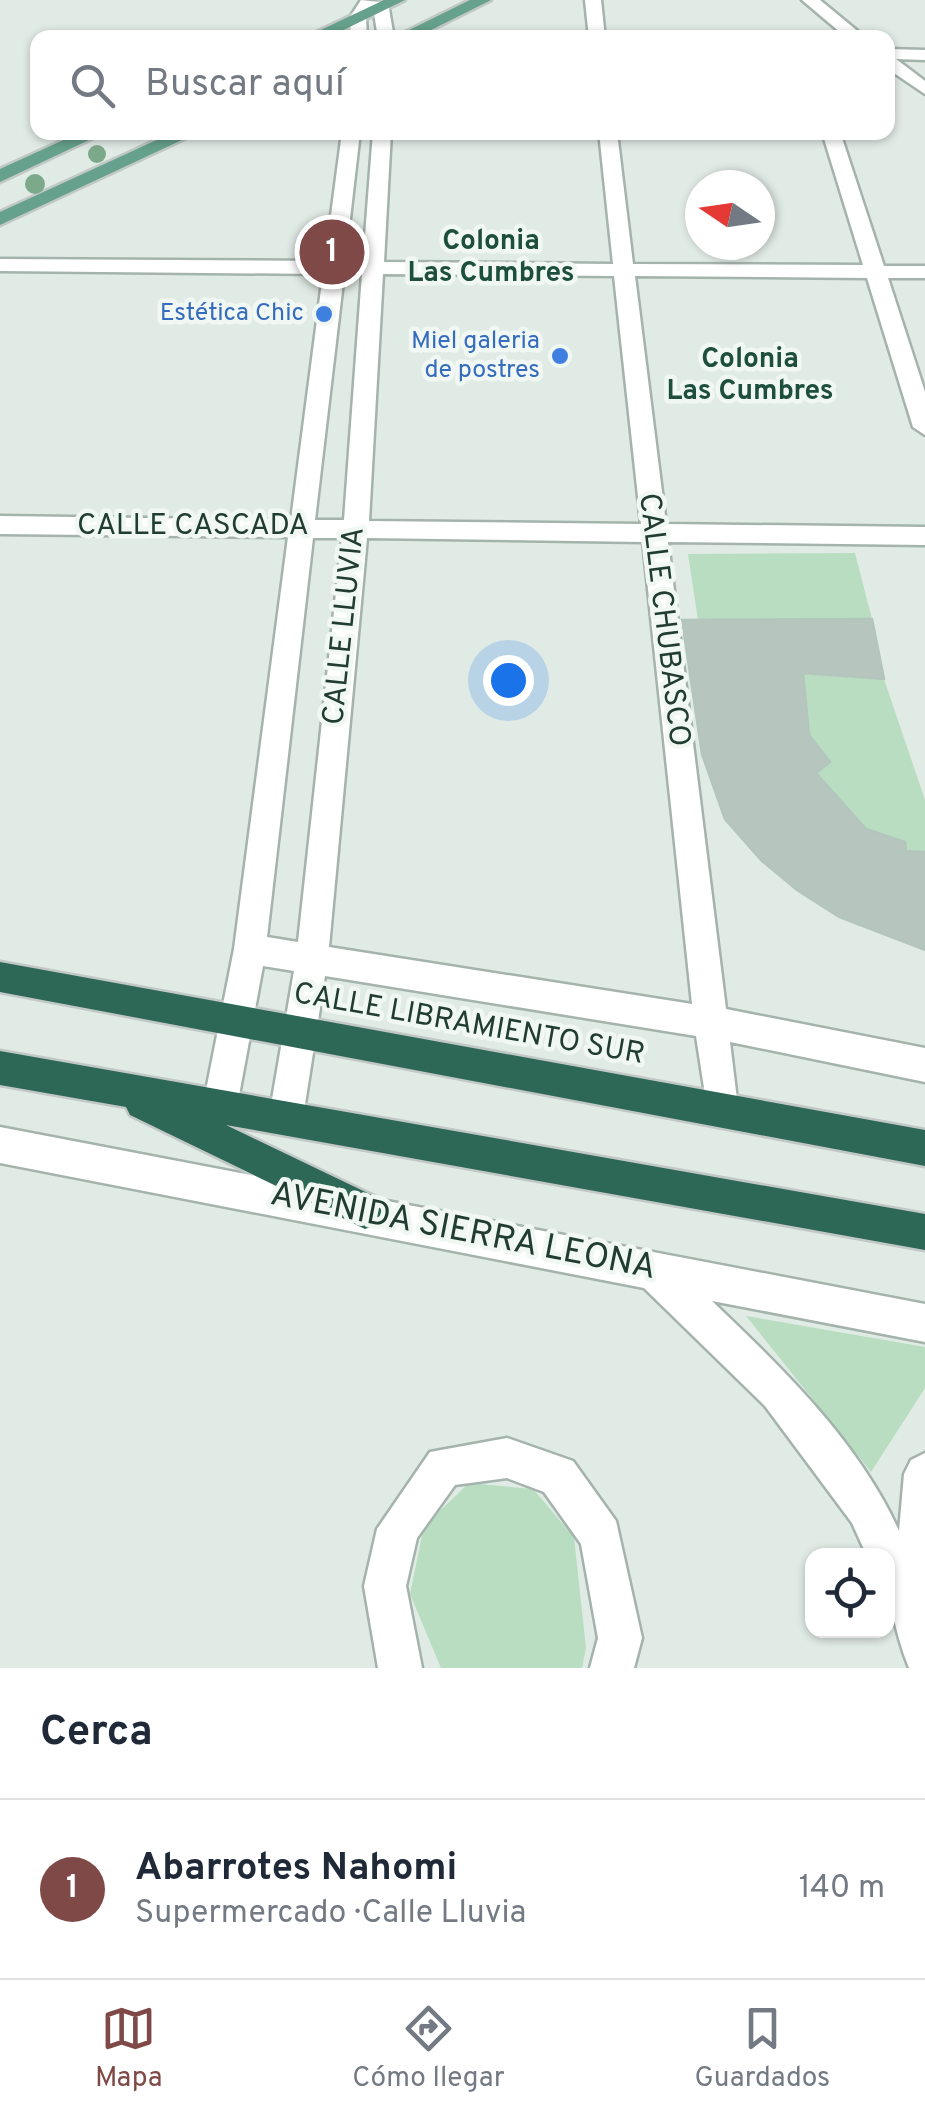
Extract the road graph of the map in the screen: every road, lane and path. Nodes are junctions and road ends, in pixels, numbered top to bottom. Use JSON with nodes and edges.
{"nodes":[{"id":1,"x":483,"y":0,"type":"edge"},
{"id":2,"x":593,"y":0,"type":"edge"},
{"id":3,"x":810,"y":0,"type":"edge"},
{"id":4,"x":380,"y":2,"type":"edge"},
{"id":5,"x":358,"y":17,"type":"junction"},
{"id":6,"x":330,"y":30,"type":"edge"},
{"id":7,"x":359,"y":30,"type":"edge"},
{"id":8,"x":385,"y":30,"type":"edge"},
{"id":9,"x":417,"y":30,"type":"edge"},
{"id":10,"x":596,"y":30,"type":"edge"},
{"id":11,"x":848,"y":30,"type":"edge"},
{"id":12,"x":925,"y":55,"type":"edge"},
{"id":13,"x":895,"y":57,"type":"edge"},
{"id":14,"x":895,"y":63,"type":"edge"},
{"id":15,"x":925,"y":89,"type":"edge"},
{"id":16,"x":80,"y":140,"type":"edge"},
{"id":17,"x":173,"y":140,"type":"edge"},
{"id":18,"x":350,"y":140,"type":"edge"},
{"id":19,"x":382,"y":140,"type":"edge"},
{"id":20,"x":609,"y":140,"type":"edge"},
{"id":21,"x":834,"y":140,"type":"edge"},
{"id":22,"x":0,"y":176,"type":"edge"},
{"id":23,"x":0,"y":219,"type":"edge"},
{"id":24,"x":0,"y":265,"type":"edge"},
{"id":25,"x":336,"y":269,"type":"junction"},
{"id":26,"x":374,"y":270,"type":"junction"},
{"id":27,"x":623,"y":270,"type":"junction"},
{"id":28,"x":875,"y":272,"type":"junction"},
{"id":29,"x":925,"y":272,"type":"edge"},
{"id":30,"x":925,"y":427,"type":"edge"},
{"id":31,"x":0,"y":525,"type":"edge"},
{"id":32,"x":303,"y":526,"type":"junction"},
{"id":33,"x":356,"y":527,"type":"junction"},
{"id":34,"x":651,"y":532,"type":"junction"},
{"id":35,"x":925,"y":536,"type":"edge"},
{"id":36,"x":250,"y":950,"type":"junction"},
{"id":37,"x":312,"y":958,"type":"junction"},
{"id":38,"x":0,"y":977,"type":"edge"},
{"id":39,"x":238,"y":1022,"type":"junction"},
{"id":40,"x":714,"y":1023,"type":"junction"},
{"id":41,"x":301,"y":1034,"type":"junction"},
{"id":42,"x":925,"y":1065,"type":"edge"},
{"id":43,"x":0,"y":1068,"type":"edge"},
{"id":44,"x":107,"y":1087,"type":"junction"},
{"id":45,"x":220,"y":1106,"type":"junction"},
{"id":46,"x":721,"y":1108,"type":"junction"},
{"id":47,"x":286,"y":1117,"type":"junction"},
{"id":48,"x":0,"y":1144,"type":"edge"},
{"id":49,"x":925,"y":1148,"type":"edge"},
{"id":50,"x":364,"y":1211,"type":"junction"},
{"id":51,"x":925,"y":1232,"type":"edge"},
{"id":52,"x":653,"y":1270,"type":"junction"},
{"id":53,"x":925,"y":1323,"type":"edge"},
{"id":54,"x":925,"y":1474,"type":"edge"},
{"id":55,"x":912,"y":1611,"type":"junction"},
{"id":56,"x":925,"y":1652,"type":"edge"},
{"id":57,"x":400,"y":1668,"type":"edge"},
{"id":58,"x":612,"y":1668,"type":"edge"}],
"edges":[{"from":1,"to":9,"type":"main road"},
{"from":2,"to":10,"type":"street"},
{"from":3,"to":11,"type":"street"},
{"from":4,"to":5,"type":"main road"},
{"from":4,"to":8,"type":"street"},
{"from":5,"to":6,"type":"main road"},
{"from":5,"to":7,"type":"street"},
{"from":12,"to":13,"type":"street"},
{"from":14,"to":15,"type":"street"},
{"from":16,"to":22,"type":"main road"},
{"from":17,"to":23,"type":"main road"},
{"from":18,"to":25,"type":"street","name":"CALLE LLUVIA"},
{"from":19,"to":26,"type":"street","name":"CALLE LLUVIA"},
{"from":20,"to":27,"type":"street","name":"CALLE CHUBASCO"},
{"from":21,"to":28,"type":"street"},
{"from":24,"to":25,"type":"street"},
{"from":25,"to":26,"type":"street"},
{"from":25,"to":32,"type":"street","name":"CALLE LLUVIA"},
{"from":26,"to":27,"type":"street"},
{"from":26,"to":33,"type":"street","name":"CALLE LLUVIA"},
{"from":27,"to":28,"type":"street"},
{"from":27,"to":34,"type":"street","name":"CALLE CHUBASCO"},
{"from":28,"to":29,"type":"street"},
{"from":28,"to":30,"type":"street"},
{"from":31,"to":32,"type":"street","name":"CALLE CASCADA"},
{"from":32,"to":33,"type":"street","name":"CALLE CASCADA"},
{"from":32,"to":36,"type":"street","name":"CALLE LLUVIA"},
{"from":33,"to":34,"type":"street","name":"CALLE CASCADA"},
{"from":33,"to":37,"type":"street","name":"CALLE LLUVIA"},
{"from":34,"to":35,"type":"street","name":"CALLE CASCADA"},
{"from":34,"to":40,"type":"street","name":"CALLE CHUBASCO"},
{"from":36,"to":37,"type":"street"},
{"from":36,"to":39,"type":"street","name":"CALLE LLUVIA"},
{"from":37,"to":40,"type":"street"},
{"from":37,"to":41,"type":"street","name":"CALLE LLUVIA"},
{"from":38,"to":39,"type":"highway","name":"CALLE LIBRAMIENTO SUR"},
{"from":39,"to":41,"type":"highway","name":"CALLE LIBRAMIENTO SUR"},
{"from":39,"to":45,"type":"street","name":"CALLE LLUVIA"},
{"from":40,"to":42,"type":"street"},
{"from":40,"to":46,"type":"street","name":"CALLE CHUBASCO"},
{"from":41,"to":46,"type":"highway","name":"CALLE LIBRAMIENTO SUR"},
{"from":41,"to":47,"type":"street","name":"CALLE LLUVIA"},
{"from":43,"to":44,"type":"highway"},
{"from":44,"to":45,"type":"highway"},
{"from":44,"to":50,"type":"highway"},
{"from":45,"to":47,"type":"highway"},
{"from":46,"to":49,"type":"highway","name":"CALLE LIBRAMIENTO SUR"},
{"from":47,"to":51,"type":"highway"},
{"from":48,"to":50,"type":"street","name":"AVENIDA SIERRA LEONA"},
{"from":50,"to":52,"type":"street","name":"AVENIDA SIERRA LEONA"},
{"from":52,"to":53,"type":"street","name":"AVENIDA SIERRA LEONA"},
{"from":52,"to":55,"type":"street"},
{"from":54,"to":55,"type":"street"},
{"from":55,"to":56,"type":"street"},
{"from":57,"to":58,"type":"street"}]}
